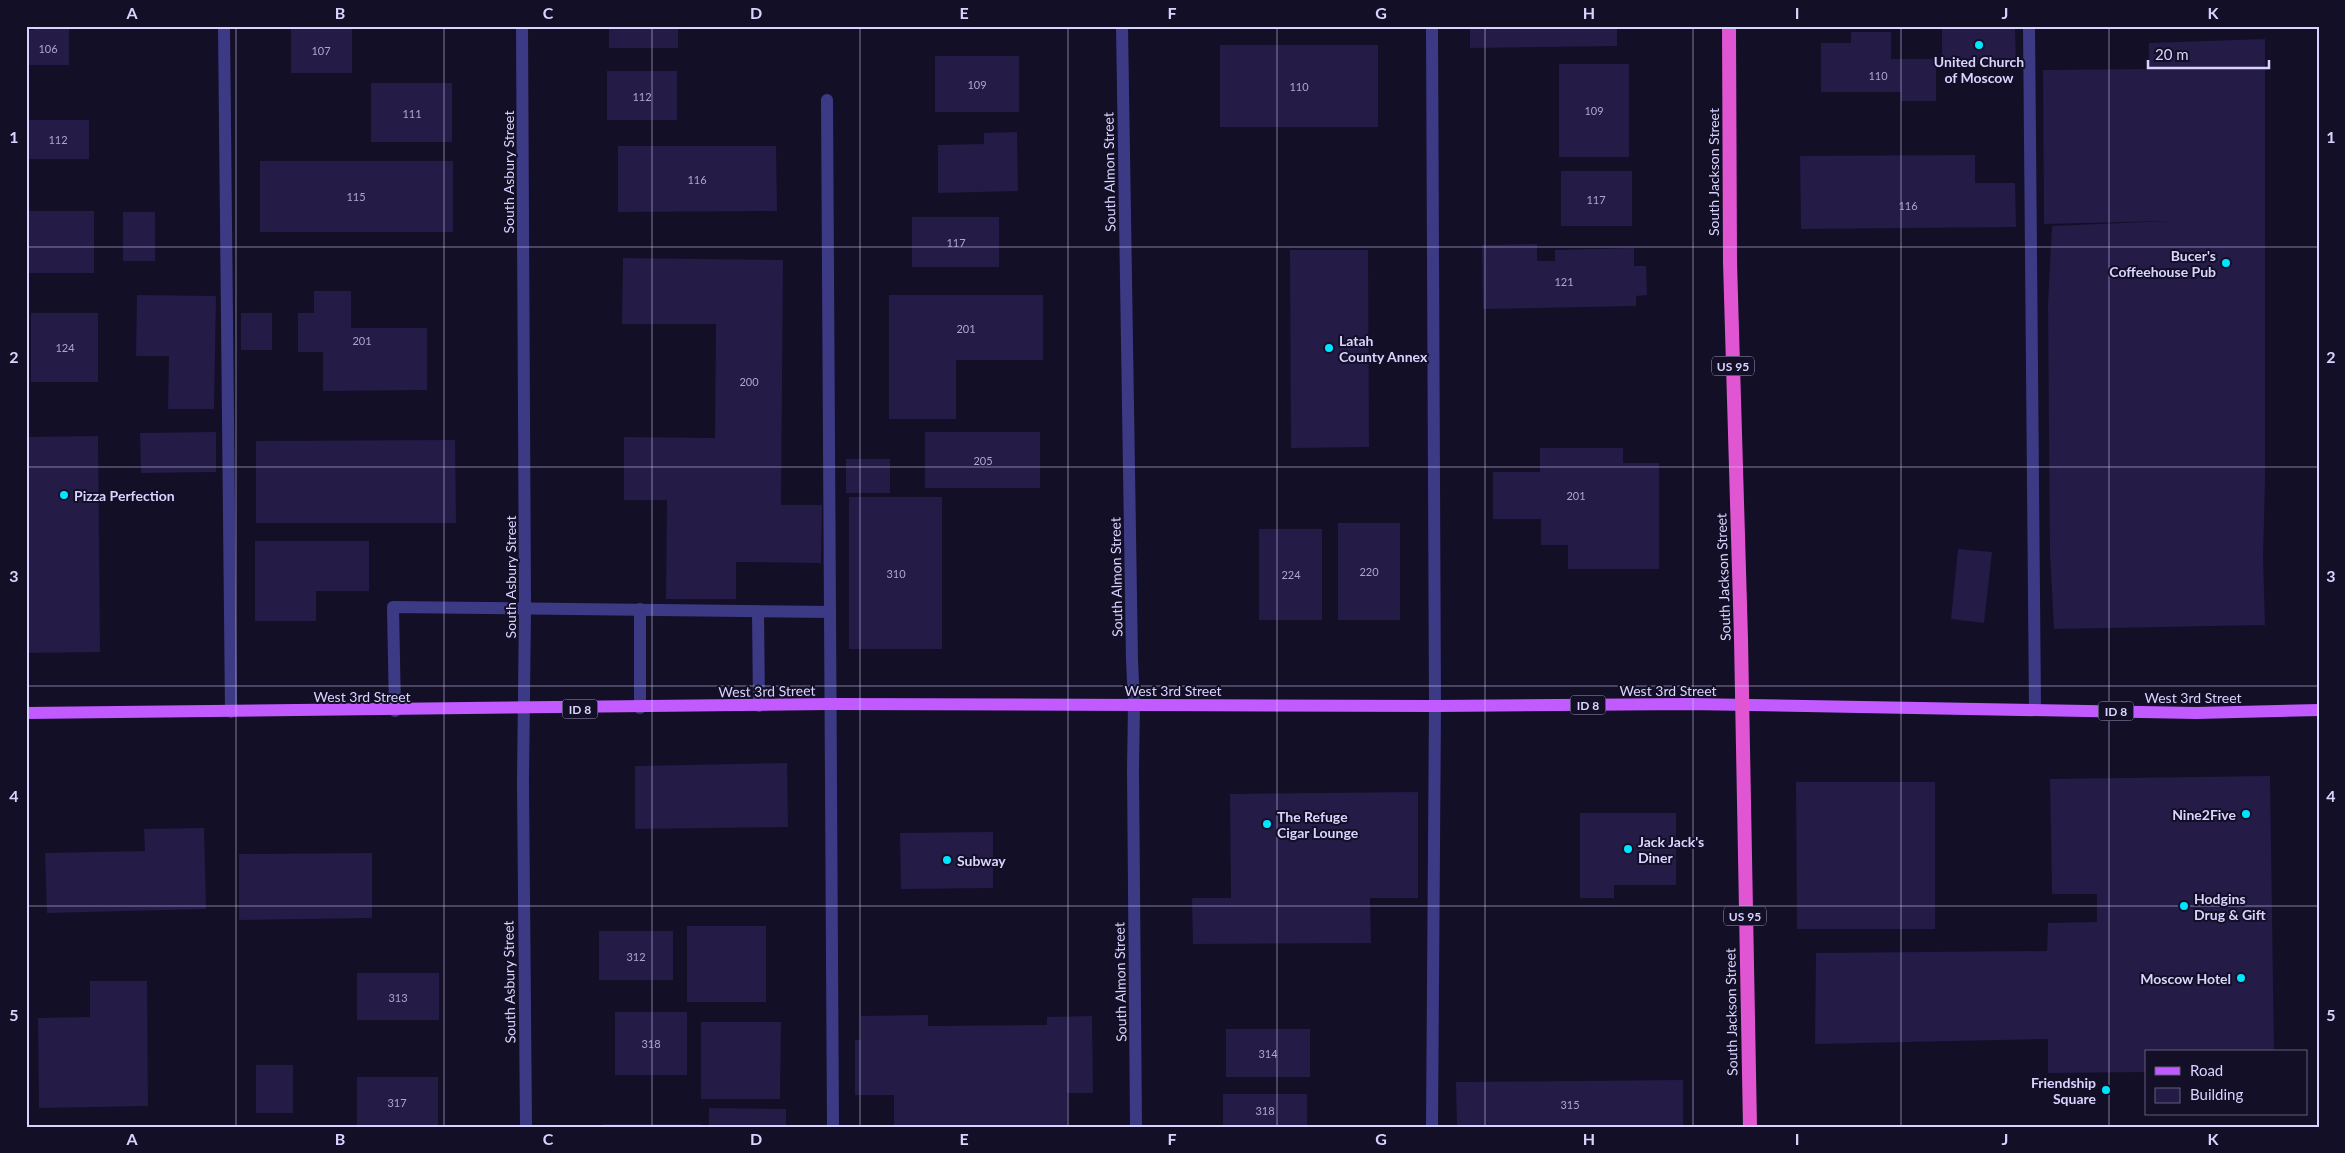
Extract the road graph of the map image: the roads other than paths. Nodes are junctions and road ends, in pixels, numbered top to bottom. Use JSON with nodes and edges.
{"nodes":[{"id":1,"x":224,"y":26,"type":"edge"},
{"id":2,"x":522,"y":26,"type":"edge"},
{"id":3,"x":1122,"y":26,"type":"edge"},
{"id":4,"x":1432,"y":26,"type":"edge"},
{"id":5,"x":1729,"y":26,"type":"edge"},
{"id":6,"x":2029,"y":26,"type":"edge"},
{"id":7,"x":827,"y":100,"type":"dead end"},
{"id":8,"x":525,"y":608,"type":"junction"},
{"id":9,"x":640,"y":609,"type":"junction"},
{"id":10,"x":758,"y":611,"type":"junction"},
{"id":11,"x":829,"y":612,"type":"junction"},
{"id":12,"x":830,"y":704,"type":"junction"},
{"id":13,"x":1134,"y":704,"type":"junction"},
{"id":14,"x":759,"y":706,"type":"junction"},
{"id":15,"x":1435,"y":706,"type":"junction"},
{"id":16,"x":1742,"y":706,"type":"junction"},
{"id":17,"x":640,"y":708,"type":"junction"},
{"id":18,"x":525,"y":709,"type":"junction"},
{"id":19,"x":395,"y":710,"type":"junction"},
{"id":20,"x":2035,"y":710,"type":"junction"},
{"id":21,"x":2319,"y":710,"type":"edge"},
{"id":22,"x":231,"y":712,"type":"junction"},
{"id":23,"x":26,"y":713,"type":"edge"},
{"id":24,"x":526,"y":1127,"type":"edge"},
{"id":25,"x":833,"y":1127,"type":"edge"},
{"id":26,"x":1136,"y":1127,"type":"edge"},
{"id":27,"x":1432,"y":1127,"type":"edge"},
{"id":28,"x":1750,"y":1127,"type":"edge"}],
"edges":[{"from":1,"to":22,"type":"street"},
{"from":2,"to":8,"type":"street","name":"South Asbury Street"},
{"from":3,"to":13,"type":"street","name":"South Almon Street"},
{"from":4,"to":15,"type":"street"},
{"from":5,"to":16,"type":"highway","name":"South Jackson Street","number":"US 95"},
{"from":6,"to":20,"type":"street"},
{"from":7,"to":11,"type":"street"},
{"from":8,"to":9,"type":"street"},
{"from":8,"to":18,"type":"street","name":"South Asbury Street"},
{"from":8,"to":19,"type":"street"},
{"from":9,"to":10,"type":"street"},
{"from":9,"to":17,"type":"street"},
{"from":10,"to":11,"type":"street"},
{"from":10,"to":14,"type":"street"},
{"from":11,"to":12,"type":"street"},
{"from":12,"to":13,"type":"main road","name":"West 3rd Street","number":"ID 8"},
{"from":12,"to":14,"type":"main road","name":"West 3rd Street","number":"ID 8"},
{"from":12,"to":25,"type":"street"},
{"from":13,"to":15,"type":"main road","name":"West 3rd Street","number":"ID 8"},
{"from":13,"to":26,"type":"street","name":"South Almon Street"},
{"from":14,"to":17,"type":"main road","name":"West 3rd Street","number":"ID 8"},
{"from":15,"to":16,"type":"main road","name":"West 3rd Street","number":"ID 8"},
{"from":15,"to":27,"type":"street"},
{"from":16,"to":20,"type":"main road","name":"West 3rd Street","number":"ID 8"},
{"from":16,"to":28,"type":"highway","name":"South Jackson Street","number":"US 95"},
{"from":17,"to":18,"type":"main road","name":"West 3rd Street","number":"ID 8"},
{"from":18,"to":19,"type":"main road","name":"West 3rd Street","number":"ID 8"},
{"from":18,"to":24,"type":"street","name":"South Asbury Street"},
{"from":19,"to":22,"type":"main road","name":"West 3rd Street","number":"ID 8"},
{"from":20,"to":21,"type":"main road","name":"West 3rd Street","number":"ID 8"},
{"from":22,"to":23,"type":"main road","name":"West 3rd Street","number":"ID 8"}]}
